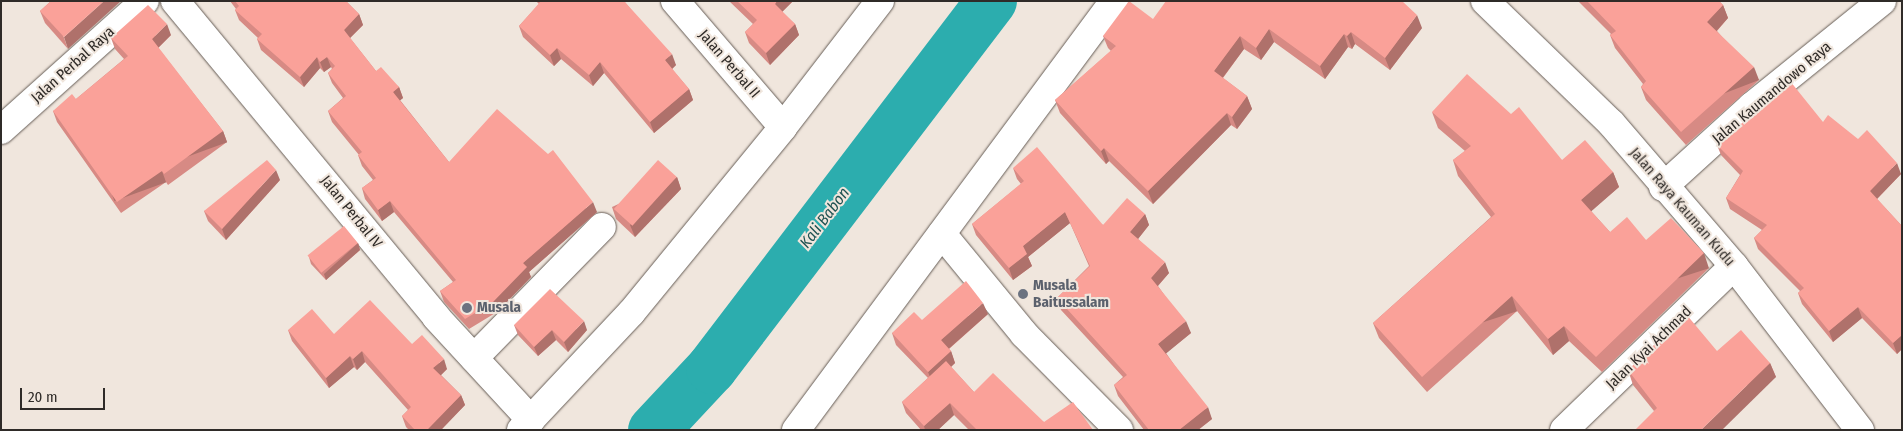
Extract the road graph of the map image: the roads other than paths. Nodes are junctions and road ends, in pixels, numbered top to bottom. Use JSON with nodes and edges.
{"nodes":[{"id":1,"x":145,"y":1,"type":"edge"},
{"id":2,"x":176,"y":1,"type":"edge"},
{"id":3,"x":675,"y":1,"type":"edge"},
{"id":4,"x":880,"y":1,"type":"edge"},
{"id":5,"x":1114,"y":1,"type":"edge"},
{"id":6,"x":1484,"y":1,"type":"edge"},
{"id":7,"x":1882,"y":1,"type":"edge"},
{"id":8,"x":783,"y":127,"type":"junction"},
{"id":9,"x":1,"y":130,"type":"edge"},
{"id":10,"x":1663,"y":187,"type":"junction"},
{"id":11,"x":602,"y":227,"type":"dead end"},
{"id":12,"x":942,"y":234,"type":"junction"},
{"id":13,"x":1734,"y":266,"type":"junction"},
{"id":14,"x":474,"y":358,"type":"junction"},
{"id":15,"x":526,"y":425,"type":"edge"},
{"id":16,"x":796,"y":430,"type":"edge"},
{"id":17,"x":1120,"y":430,"type":"edge"},
{"id":18,"x":1564,"y":430,"type":"edge"},
{"id":19,"x":1860,"y":430,"type":"edge"}],
"edges":[{"from":1,"to":9,"type":"street","name":"Jalan Perbal Raya"},
{"from":2,"to":14,"type":"street","name":"Jalan Perbal IV"},
{"from":3,"to":8,"type":"street","name":"Jalan Perbal II"},
{"from":4,"to":8,"type":"street"},
{"from":5,"to":12,"type":"street"},
{"from":6,"to":10,"type":"street","name":"Jalan Raya Kauman Kudu"},
{"from":7,"to":10,"type":"street","name":"Jalan Kaumandowo Raya"},
{"from":8,"to":15,"type":"street"},
{"from":10,"to":13,"type":"street","name":"Jalan Raya Kauman Kudu"},
{"from":11,"to":14,"type":"street"},
{"from":12,"to":16,"type":"street"},
{"from":12,"to":17,"type":"street"},
{"from":13,"to":18,"type":"street","name":"Jalan Kyai Achmad"},
{"from":13,"to":19,"type":"street","name":"Jalan Raya Kauman Kudu"},
{"from":14,"to":15,"type":"street","name":"Jalan Perbal IV"}]}
